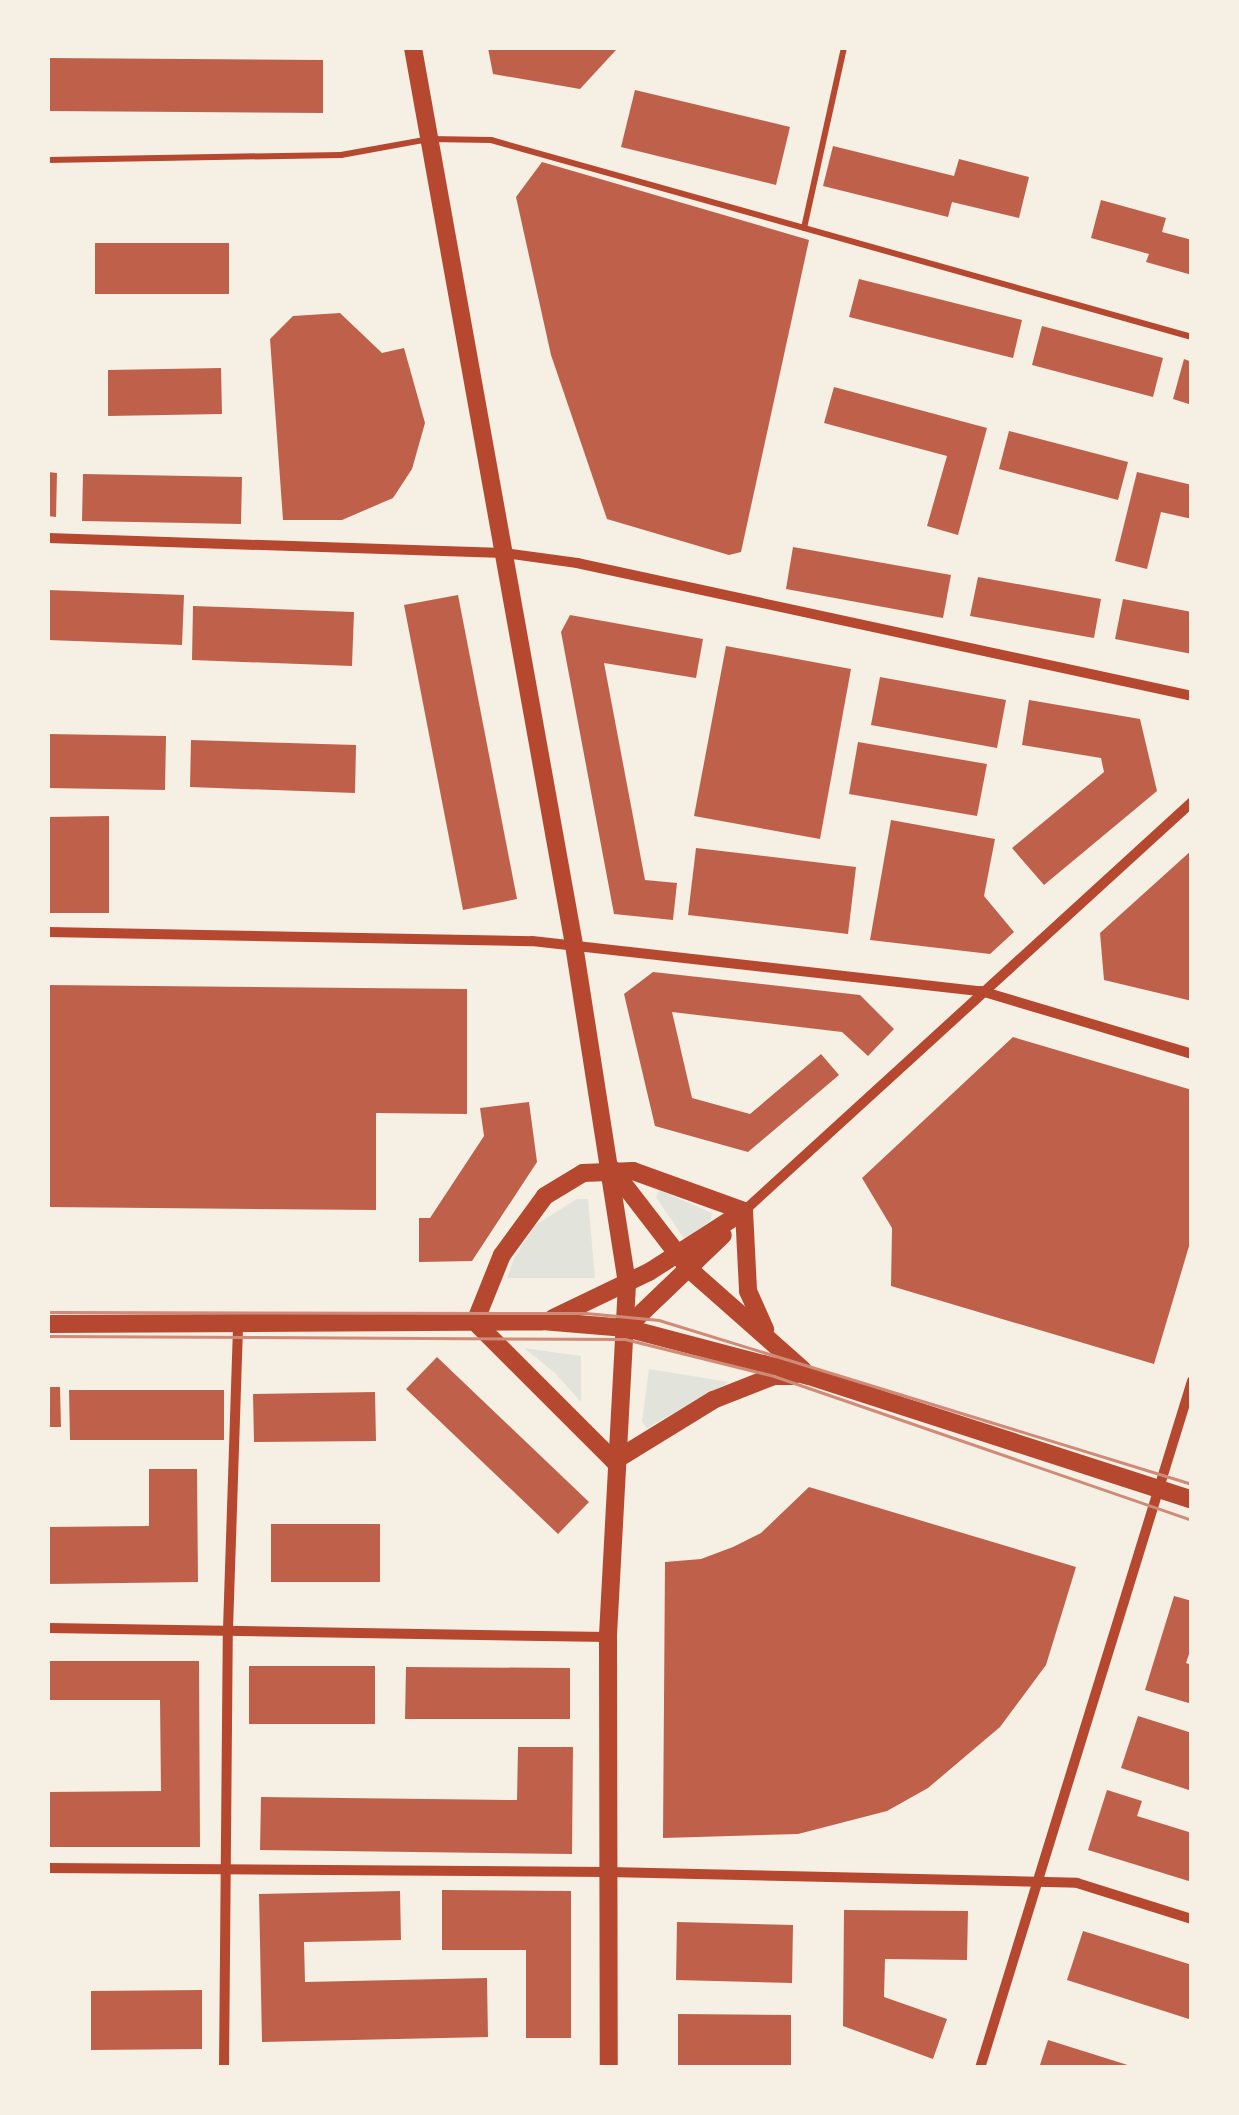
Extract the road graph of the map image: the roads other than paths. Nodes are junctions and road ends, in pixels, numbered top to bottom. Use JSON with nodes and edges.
{"nodes":[{"id":1,"x":413,"y":48,"type":"edge"},
{"id":2,"x":844,"y":48,"type":"edge"},
{"id":3,"x":429,"y":139,"type":"junction"},
{"id":4,"x":48,"y":160,"type":"edge"},
{"id":5,"x":804,"y":228,"type":"junction"},
{"id":6,"x":1192,"y":337,"type":"edge"},
{"id":7,"x":48,"y":538,"type":"edge"},
{"id":8,"x":504,"y":553,"type":"junction"},
{"id":9,"x":1192,"y":696,"type":"edge"},
{"id":10,"x":1192,"y":802,"type":"edge"},
{"id":11,"x":48,"y":932,"type":"edge"},
{"id":12,"x":574,"y":945,"type":"junction"},
{"id":13,"x":982,"y":991,"type":"junction"},
{"id":14,"x":1192,"y":1054,"type":"edge"},
{"id":15,"x":611,"y":1168,"type":"junction"},
{"id":16,"x":744,"y":1211,"type":"junction"},
{"id":17,"x":683,"y":1262,"type":"junction"},
{"id":18,"x":627,"y":1284,"type":"junction"},
{"id":19,"x":542,"y":1321,"type":"junction"},
{"id":20,"x":474,"y":1322,"type":"junction"},
{"id":21,"x":48,"y":1324,"type":"edge"},
{"id":22,"x":238,"y":1324,"type":"junction"},
{"id":23,"x":626,"y":1328,"type":"junction"},
{"id":24,"x":772,"y":1343,"type":"junction"},
{"id":25,"x":810,"y":1376,"type":"junction"},
{"id":26,"x":1192,"y":1381,"type":"edge"},
{"id":27,"x":614,"y":1461,"type":"junction"},
{"id":28,"x":1157,"y":1490,"type":"junction"},
{"id":29,"x":1192,"y":1500,"type":"edge"},
{"id":30,"x":48,"y":1628,"type":"edge"},
{"id":31,"x":228,"y":1629,"type":"junction"},
{"id":32,"x":608,"y":1637,"type":"junction"},
{"id":33,"x":48,"y":1868,"type":"edge"},
{"id":34,"x":226,"y":1871,"type":"junction"},
{"id":35,"x":608,"y":1872,"type":"junction"},
{"id":36,"x":1037,"y":1882,"type":"junction"},
{"id":37,"x":1192,"y":1919,"type":"edge"},
{"id":38,"x":224,"y":2068,"type":"edge"},
{"id":39,"x":609,"y":2068,"type":"edge"},
{"id":40,"x":980,"y":2068,"type":"edge"}],
"edges":[{"from":1,"to":3,"type":"main road"},
{"from":2,"to":5,"type":"lane"},
{"from":3,"to":4,"type":"lane"},
{"from":3,"to":5,"type":"lane"},
{"from":3,"to":8,"type":"main road"},
{"from":5,"to":6,"type":"lane"},
{"from":7,"to":8,"type":"street"},
{"from":8,"to":9,"type":"street"},
{"from":8,"to":12,"type":"main road"},
{"from":10,"to":13,"type":"street"},
{"from":11,"to":12,"type":"street"},
{"from":12,"to":13,"type":"street"},
{"from":12,"to":15,"type":"main road"},
{"from":13,"to":14,"type":"street"},
{"from":13,"to":16,"type":"street"},
{"from":15,"to":16,"type":"main road"},
{"from":15,"to":17,"type":"main road"},
{"from":15,"to":18,"type":"main road"},
{"from":15,"to":20,"type":"main road"},
{"from":16,"to":17,"type":"main road"},
{"from":16,"to":24,"type":"main road"},
{"from":17,"to":18,"type":"main road"},
{"from":17,"to":23,"type":"main road"},
{"from":17,"to":24,"type":"main road"},
{"from":18,"to":19,"type":"main road"},
{"from":18,"to":23,"type":"main road"},
{"from":19,"to":20,"type":"main road"},
{"from":19,"to":23,"type":"main road"},
{"from":20,"to":22,"type":"main road"},
{"from":20,"to":27,"type":"main road"},
{"from":21,"to":22,"type":"main road"},
{"from":22,"to":31,"type":"street"},
{"from":23,"to":25,"type":"main road"},
{"from":23,"to":27,"type":"main road"},
{"from":24,"to":25,"type":"main road"},
{"from":25,"to":27,"type":"main road"},
{"from":25,"to":28,"type":"main road"},
{"from":26,"to":28,"type":"street"},
{"from":27,"to":32,"type":"main road"},
{"from":28,"to":29,"type":"main road"},
{"from":28,"to":36,"type":"street"},
{"from":30,"to":31,"type":"street"},
{"from":31,"to":32,"type":"street"},
{"from":31,"to":34,"type":"street"},
{"from":32,"to":35,"type":"main road"},
{"from":33,"to":34,"type":"street"},
{"from":34,"to":35,"type":"street"},
{"from":34,"to":38,"type":"street"},
{"from":35,"to":36,"type":"street"},
{"from":35,"to":39,"type":"main road"},
{"from":36,"to":37,"type":"street"},
{"from":36,"to":40,"type":"street"}]}
